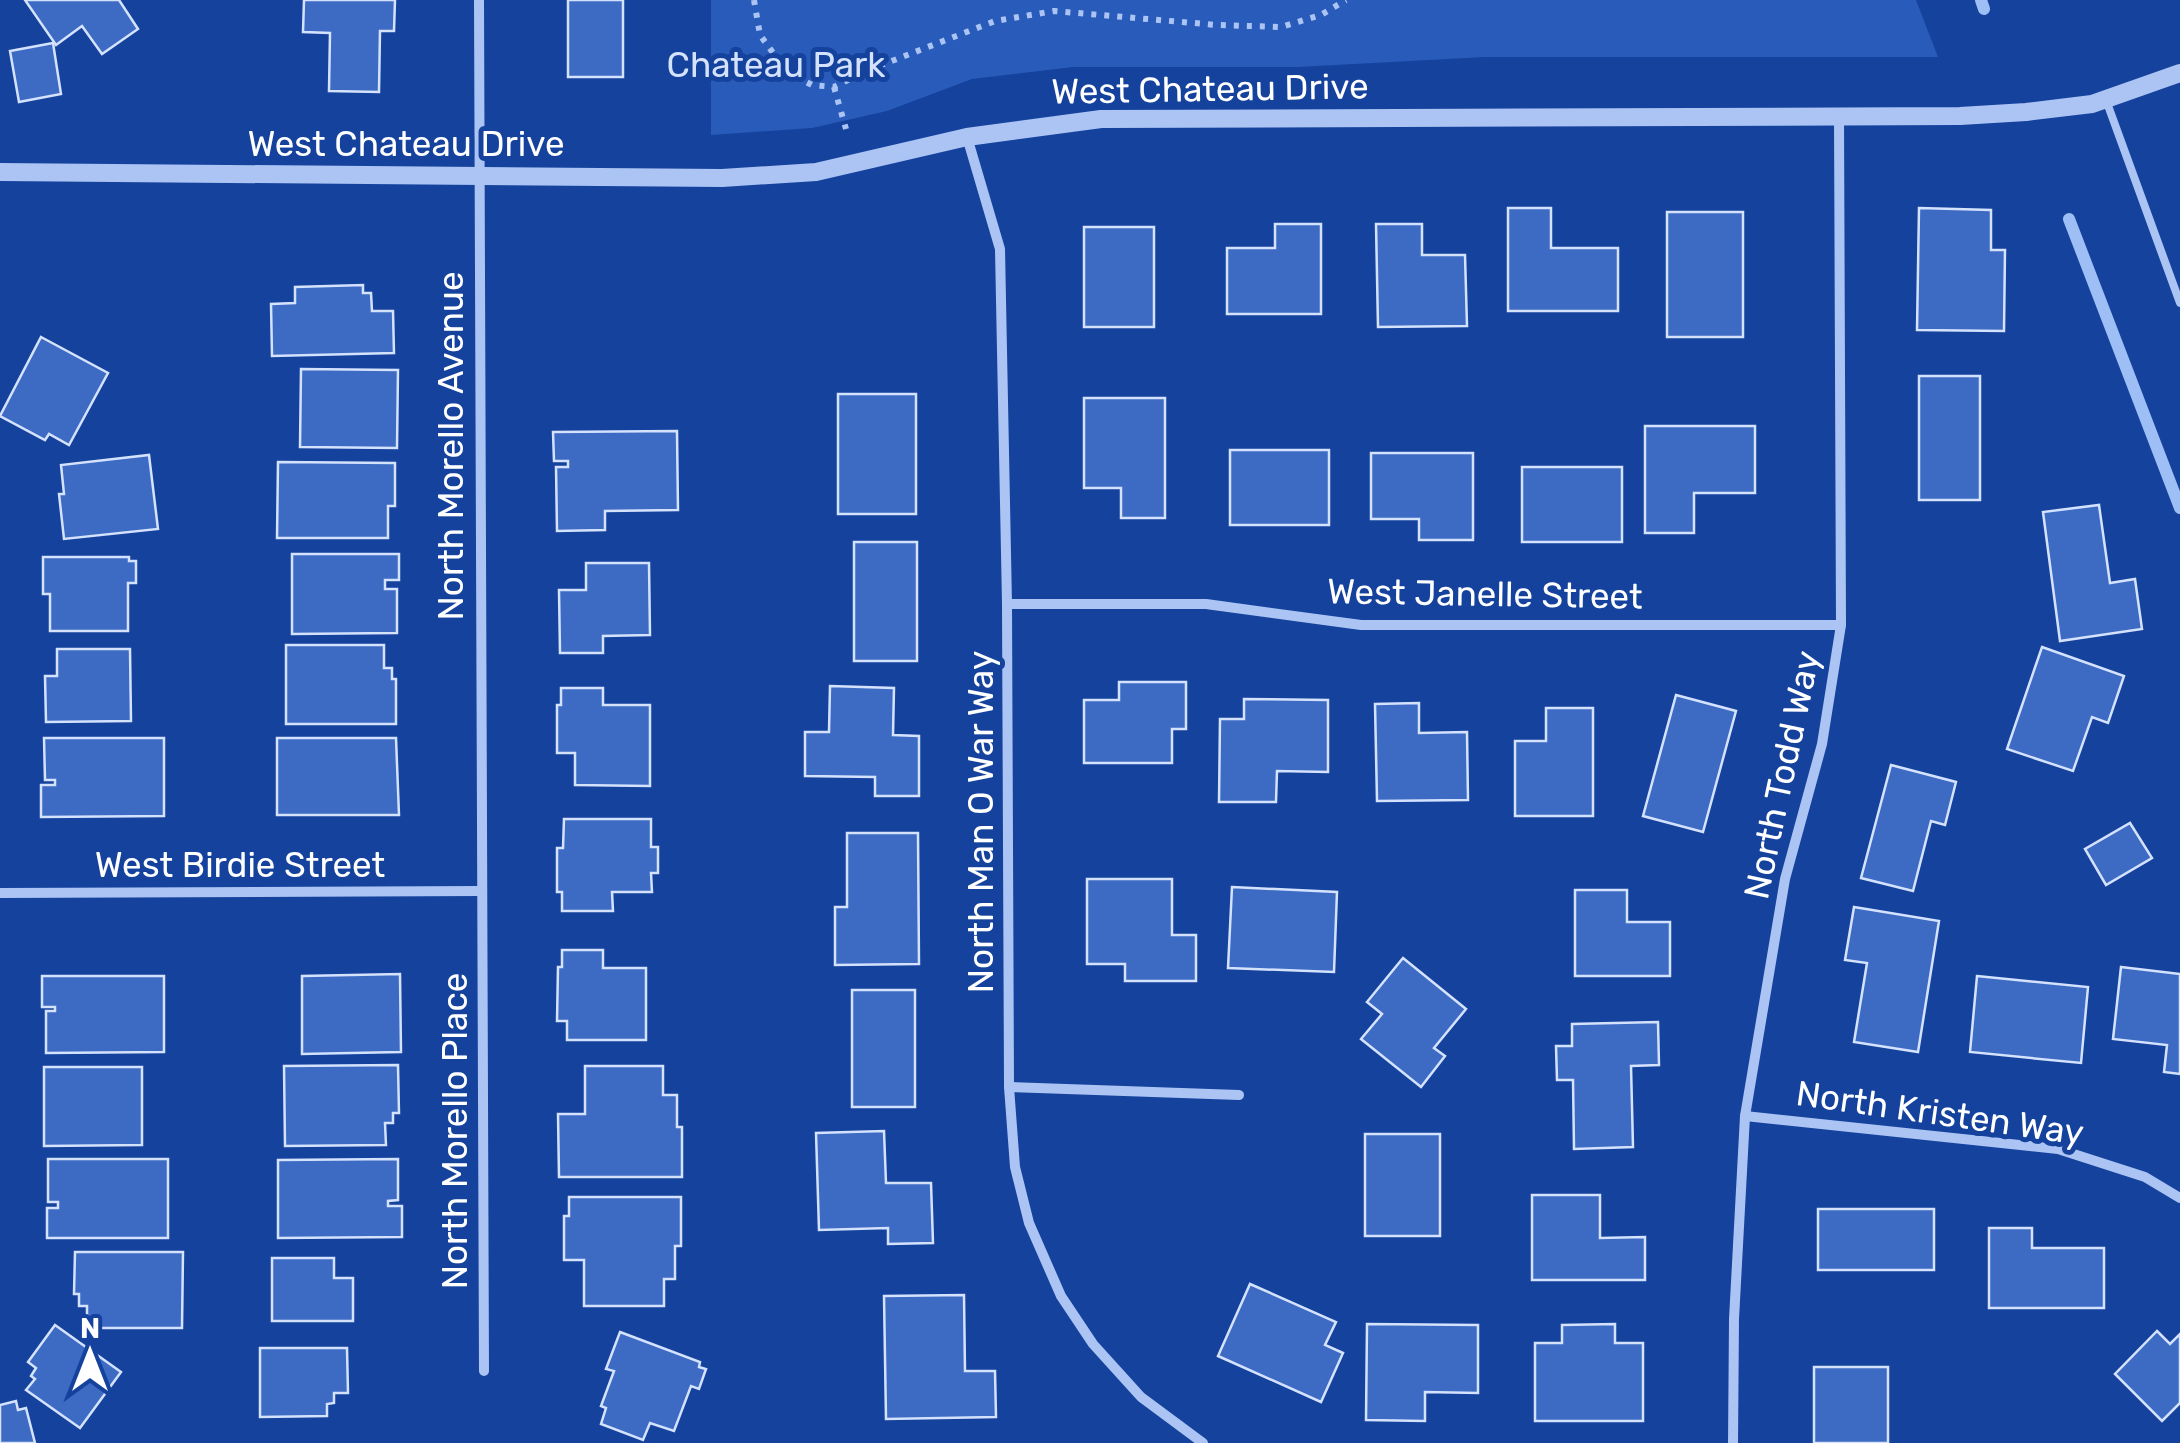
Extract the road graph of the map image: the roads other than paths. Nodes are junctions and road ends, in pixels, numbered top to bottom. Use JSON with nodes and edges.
{"nodes":[{"id":1,"x":479,"y":0,"type":"edge"},
{"id":2,"x":2180,"y":73,"type":"edge"},
{"id":3,"x":2106,"y":99,"type":"junction"},
{"id":4,"x":1839,"y":116,"type":"junction"},
{"id":5,"x":967,"y":137,"type":"junction"},
{"id":6,"x":0,"y":172,"type":"edge"},
{"id":7,"x":477,"y":178,"type":"junction"},
{"id":8,"x":2180,"y":303,"type":"edge"},
{"id":9,"x":1008,"y":604,"type":"junction"},
{"id":10,"x":1842,"y":626,"type":"junction"},
{"id":11,"x":481,"y":892,"type":"junction"},
{"id":12,"x":0,"y":893,"type":"edge"},
{"id":13,"x":1009,"y":1086,"type":"junction"},
{"id":14,"x":1240,"y":1095,"type":"dead end"},
{"id":15,"x":1745,"y":1116,"type":"junction"},
{"id":16,"x":2180,"y":1198,"type":"edge"},
{"id":17,"x":484,"y":1371,"type":"dead end"},
{"id":18,"x":1202,"y":1443,"type":"edge"},
{"id":19,"x":1733,"y":1443,"type":"edge"}],
"edges":[{"from":1,"to":7,"type":"street","name":"North Morello Avenue"},
{"from":2,"to":3,"type":"street","name":"West Chateau Drive"},
{"from":3,"to":4,"type":"street","name":"West Chateau Drive"},
{"from":3,"to":8,"type":"lane"},
{"from":4,"to":5,"type":"street","name":"West Chateau Drive"},
{"from":4,"to":10,"type":"street","name":"North Todd Way"},
{"from":5,"to":7,"type":"street","name":"West Chateau Drive"},
{"from":5,"to":9,"type":"street","name":"North Man O War Way"},
{"from":6,"to":7,"type":"street","name":"West Chateau Drive"},
{"from":7,"to":11,"type":"street","name":"North Morello Avenue"},
{"from":9,"to":10,"type":"street","name":"West Janelle Street"},
{"from":9,"to":13,"type":"street","name":"North Man O War Way"},
{"from":10,"to":15,"type":"street","name":"North Todd Way"},
{"from":11,"to":12,"type":"street","name":"West Birdie Street"},
{"from":11,"to":17,"type":"street","name":"North Morello Place"},
{"from":13,"to":14,"type":"street"},
{"from":13,"to":18,"type":"street","name":"North Man O War Way"},
{"from":15,"to":16,"type":"street","name":"North Kristen Way"},
{"from":15,"to":19,"type":"street","name":"North Todd Way"}]}
